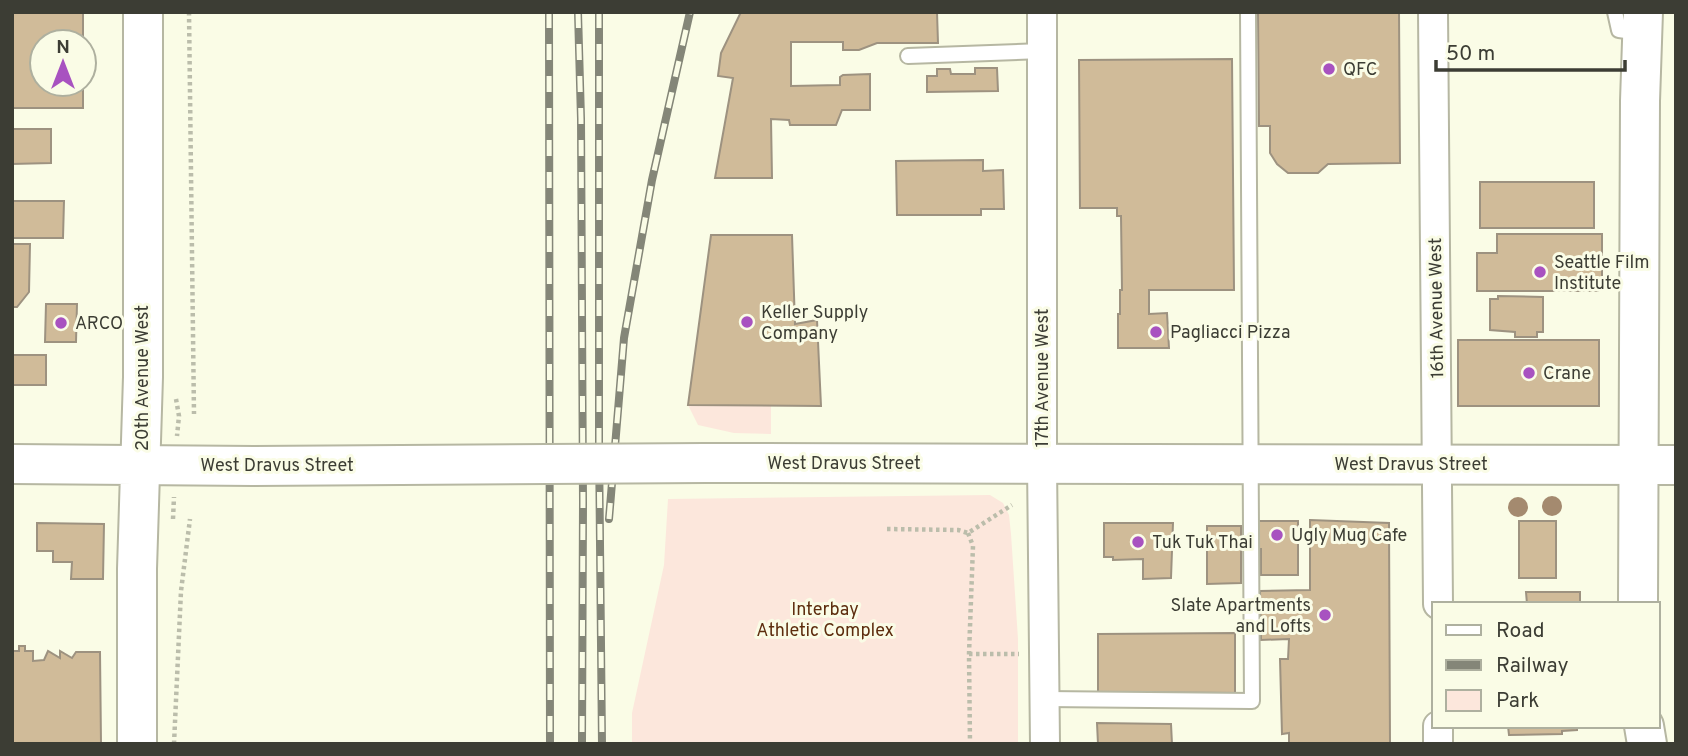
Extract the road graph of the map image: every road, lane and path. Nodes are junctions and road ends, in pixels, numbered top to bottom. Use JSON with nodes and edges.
{"nodes":[{"id":1,"x":143,"y":12,"type":"edge"},
{"id":2,"x":190,"y":12,"type":"edge"},
{"id":3,"x":1042,"y":12,"type":"edge"},
{"id":4,"x":1248,"y":12,"type":"edge"},
{"id":5,"x":1433,"y":12,"type":"edge"},
{"id":6,"x":1634,"y":19,"type":"edge"},
{"id":7,"x":1042,"y":51,"type":"junction"},
{"id":8,"x":908,"y":56,"type":"dead end"},
{"id":9,"x":194,"y":414,"type":"dead end"},
{"id":10,"x":1042,"y":463,"type":"junction"},
{"id":11,"x":12,"y":464,"type":"edge"},
{"id":12,"x":1250,"y":464,"type":"junction"},
{"id":13,"x":1437,"y":464,"type":"junction"},
{"id":14,"x":1661,"y":465,"type":"edge"},
{"id":15,"x":142,"y":466,"type":"junction"},
{"id":16,"x":1012,"y":505,"type":"dead end"},
{"id":17,"x":190,"y":519,"type":"dead end"},
{"id":18,"x":887,"y":529,"type":"dead end"},
{"id":19,"x":968,"y":533,"type":"junction"},
{"id":20,"x":1438,"y":602,"type":"edge"},
{"id":21,"x":1638,"y":602,"type":"edge"},
{"id":22,"x":969,"y":654,"type":"junction"},
{"id":23,"x":1020,"y":654,"type":"dead end"},
{"id":24,"x":1045,"y":699,"type":"junction"},
{"id":25,"x":137,"y":744,"type":"edge"},
{"id":26,"x":174,"y":744,"type":"edge"},
{"id":27,"x":970,"y":744,"type":"edge"},
{"id":28,"x":1045,"y":744,"type":"edge"}],
"edges":[{"from":1,"to":15,"type":"main road","name":"20th Avenue West"},
{"from":2,"to":9,"type":"path"},
{"from":3,"to":7,"type":"street","name":"17th Avenue West"},
{"from":4,"to":12,"type":"lane"},
{"from":5,"to":13,"type":"street","name":"16th Avenue West"},
{"from":6,"to":14,"type":"main road"},
{"from":7,"to":8,"type":"lane"},
{"from":7,"to":10,"type":"street","name":"17th Avenue West"},
{"from":10,"to":12,"type":"main road","name":"West Dravus Street"},
{"from":10,"to":15,"type":"main road","name":"West Dravus Street","bridge":true},
{"from":10,"to":24,"type":"street","name":"17th Avenue West"},
{"from":11,"to":15,"type":"main road","name":"West Dravus Street"},
{"from":12,"to":13,"type":"main road","name":"West Dravus Street"},
{"from":12,"to":24,"type":"lane"},
{"from":13,"to":14,"type":"main road","name":"West Dravus Street"},
{"from":13,"to":20,"type":"street","name":"16th Avenue West"},
{"from":14,"to":21,"type":"main road"},
{"from":15,"to":25,"type":"main road","name":"20th Avenue West"},
{"from":16,"to":19,"type":"path"},
{"from":17,"to":26,"type":"path"},
{"from":18,"to":19,"type":"path"},
{"from":19,"to":22,"type":"path"},
{"from":22,"to":23,"type":"path"},
{"from":22,"to":27,"type":"path"},
{"from":24,"to":28,"type":"street","name":"17th Avenue West"}]}
